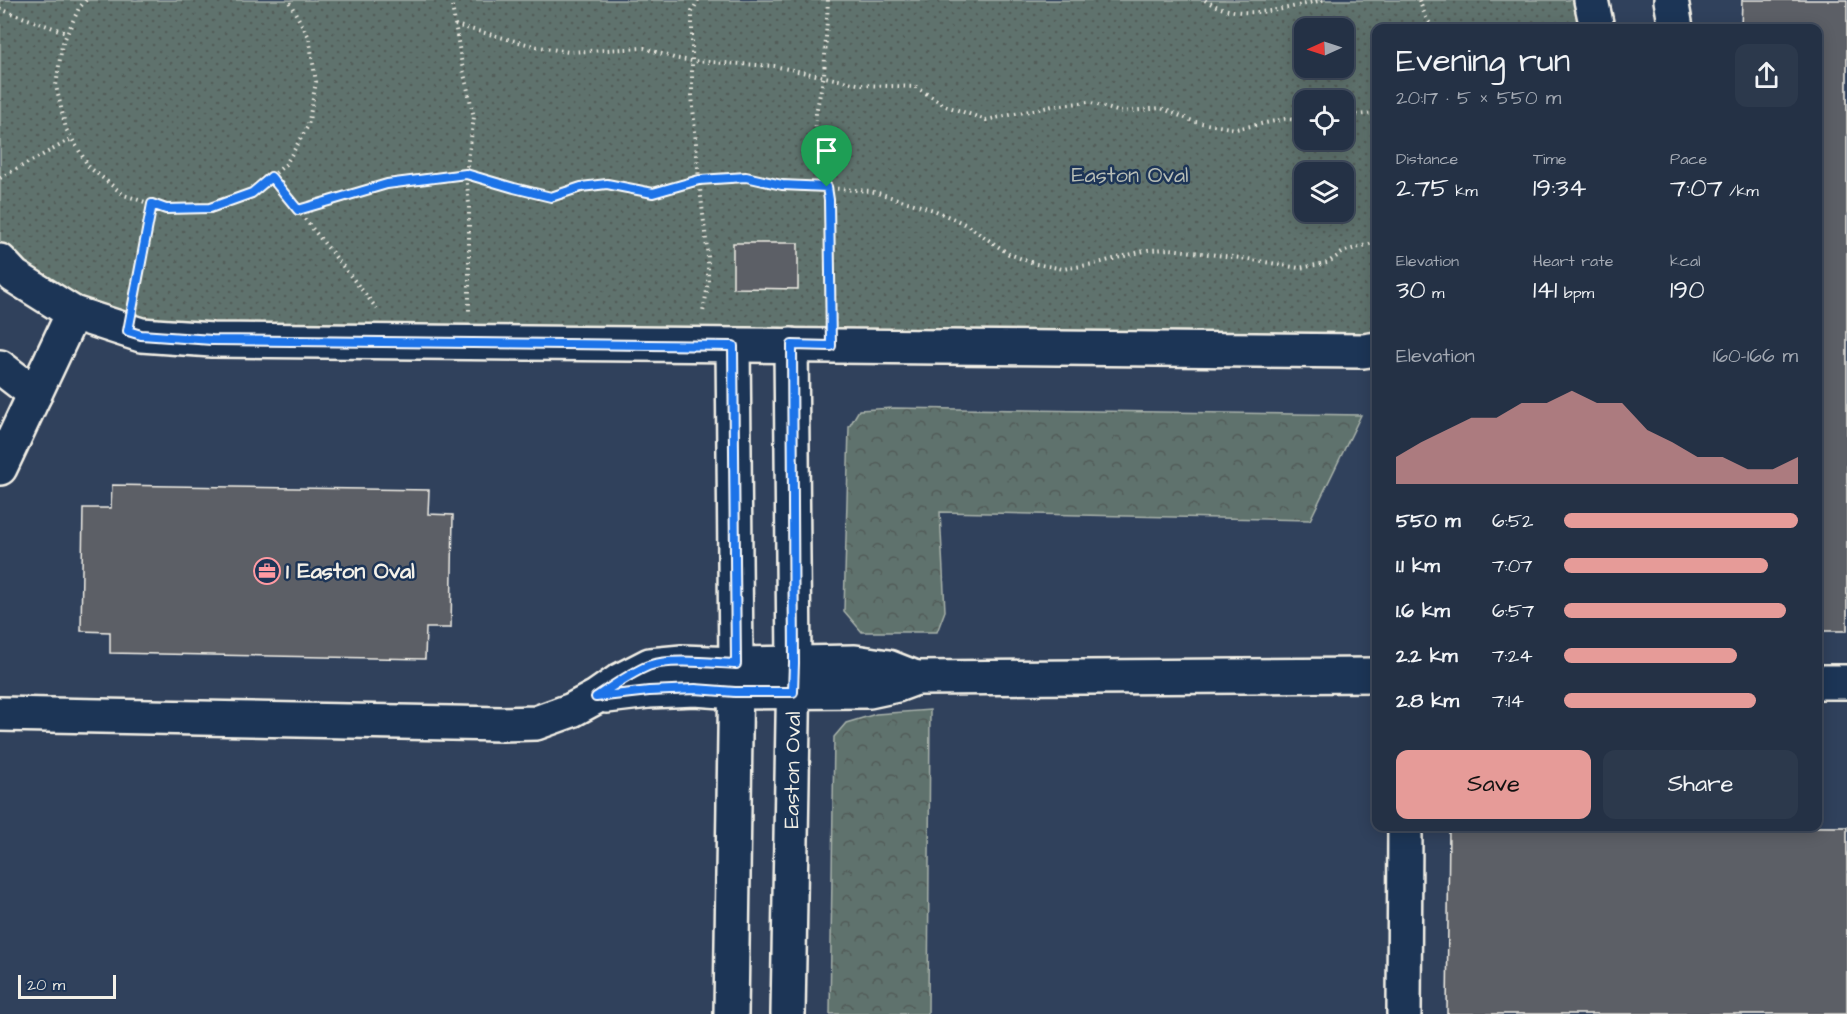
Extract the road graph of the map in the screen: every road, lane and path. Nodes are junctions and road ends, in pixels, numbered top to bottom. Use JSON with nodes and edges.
{"nodes":[{"id":1,"x":86,"y":0,"type":"edge"},
{"id":2,"x":288,"y":0,"type":"edge"},
{"id":3,"x":450,"y":0,"type":"edge"},
{"id":4,"x":698,"y":0,"type":"edge"},
{"id":5,"x":828,"y":0,"type":"edge"},
{"id":6,"x":1206,"y":0,"type":"edge"},
{"id":7,"x":1323,"y":0,"type":"edge"},
{"id":8,"x":1419,"y":0,"type":"edge"},
{"id":9,"x":1591,"y":0,"type":"edge"},
{"id":10,"x":1671,"y":0,"type":"edge"},
{"id":11,"x":0,"y":9,"type":"edge"},
{"id":12,"x":1430,"y":24,"type":"edge"},
{"id":13,"x":1596,"y":24,"type":"edge"},
{"id":14,"x":1675,"y":24,"type":"edge"},
{"id":15,"x":455,"y":25,"type":"junction"},
{"id":16,"x":67,"y":33,"type":"junction"},
{"id":17,"x":692,"y":61,"type":"junction"},
{"id":18,"x":824,"y":75,"type":"junction"},
{"id":19,"x":1372,"y":113,"type":"edge"},
{"id":20,"x":1354,"y":115,"type":"edge"},
{"id":21,"x":1294,"y":119,"type":"edge"},
{"id":22,"x":72,"y":139,"type":"junction"},
{"id":23,"x":466,"y":174,"type":"junction"},
{"id":24,"x":271,"y":177,"type":"junction"},
{"id":25,"x":0,"y":178,"type":"edge"},
{"id":26,"x":699,"y":180,"type":"junction"},
{"id":27,"x":827,"y":187,"type":"junction"},
{"id":28,"x":152,"y":204,"type":"junction"},
{"id":29,"x":298,"y":210,"type":"junction"},
{"id":30,"x":1372,"y":243,"type":"edge"},
{"id":31,"x":0,"y":261,"type":"edge"},
{"id":32,"x":73,"y":313,"type":"junction"},
{"id":33,"x":128,"y":331,"type":"junction"},
{"id":34,"x":404,"y":342,"type":"junction"},
{"id":35,"x":469,"y":343,"type":"junction"},
{"id":36,"x":792,"y":345,"type":"junction"},
{"id":37,"x":698,"y":346,"type":"junction"},
{"id":38,"x":733,"y":346,"type":"junction"},
{"id":39,"x":831,"y":346,"type":"junction"},
{"id":40,"x":1372,"y":350,"type":"edge"},
{"id":41,"x":0,"y":367,"type":"edge"},
{"id":42,"x":35,"y":394,"type":"junction"},
{"id":43,"x":0,"y":468,"type":"edge"},
{"id":44,"x":1372,"y":675,"type":"edge"},
{"id":45,"x":794,"y":677,"type":"junction"},
{"id":46,"x":735,"y":678,"type":"junction"},
{"id":47,"x":1822,"y":682,"type":"edge"},
{"id":48,"x":1847,"y":682,"type":"edge"},
{"id":49,"x":0,"y":714,"type":"edge"},
{"id":50,"x":1406,"y":831,"type":"edge"},
{"id":51,"x":731,"y":1014,"type":"edge"},
{"id":52,"x":788,"y":1014,"type":"edge"},
{"id":53,"x":1404,"y":1014,"type":"edge"}],
"edges":[{"from":1,"to":16,"type":"path"},
{"from":2,"to":24,"type":"path"},
{"from":3,"to":15,"type":"path"},
{"from":4,"to":17,"type":"path"},
{"from":5,"to":18,"type":"path"},
{"from":6,"to":7,"type":"path"},
{"from":8,"to":12,"type":"path"},
{"from":9,"to":13,"type":"street"},
{"from":10,"to":14,"type":"street"},
{"from":11,"to":16,"type":"path"},
{"from":15,"to":17,"type":"path"},
{"from":15,"to":23,"type":"path"},
{"from":16,"to":22,"type":"path"},
{"from":17,"to":18,"type":"path"},
{"from":17,"to":26,"type":"path"},
{"from":18,"to":21,"type":"path"},
{"from":18,"to":27,"type":"path"},
{"from":19,"to":20,"type":"path"},
{"from":22,"to":25,"type":"path"},
{"from":22,"to":28,"type":"path"},
{"from":23,"to":26,"type":"path"},
{"from":23,"to":29,"type":"path"},
{"from":23,"to":35,"type":"path"},
{"from":24,"to":28,"type":"path"},
{"from":24,"to":29,"type":"path"},
{"from":26,"to":27,"type":"path"},
{"from":26,"to":37,"type":"path"},
{"from":27,"to":30,"type":"path"},
{"from":27,"to":39,"type":"path"},
{"from":28,"to":33,"type":"path"},
{"from":29,"to":34,"type":"path"},
{"from":31,"to":32,"type":"street"},
{"from":32,"to":33,"type":"street"},
{"from":32,"to":42,"type":"street"},
{"from":33,"to":34,"type":"street"},
{"from":34,"to":35,"type":"street"},
{"from":35,"to":37,"type":"street"},
{"from":36,"to":38,"type":"street"},
{"from":36,"to":39,"type":"street"},
{"from":36,"to":45,"type":"street","name":"Easton Oval"},
{"from":37,"to":38,"type":"street"},
{"from":38,"to":46,"type":"street"},
{"from":39,"to":40,"type":"street"},
{"from":41,"to":42,"type":"street"},
{"from":42,"to":43,"type":"street"},
{"from":44,"to":45,"type":"street"},
{"from":45,"to":46,"type":"street"},
{"from":45,"to":52,"type":"street","name":"Easton Oval"},
{"from":46,"to":49,"type":"street"},
{"from":46,"to":51,"type":"street"},
{"from":47,"to":48,"type":"street"},
{"from":50,"to":53,"type":"street"}]}
